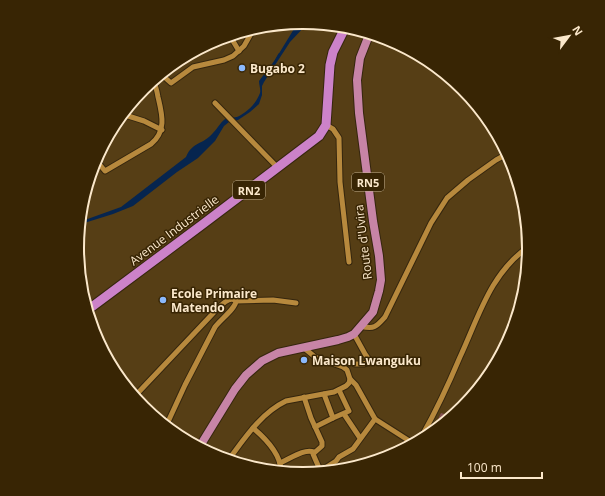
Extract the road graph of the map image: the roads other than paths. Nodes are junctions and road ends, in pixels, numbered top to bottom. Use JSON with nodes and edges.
{"nodes":[{"id":1,"x":343,"y":33,"type":"edge"},
{"id":2,"x":250,"y":35,"type":"edge"},
{"id":3,"x":367,"y":39,"type":"edge"},
{"id":4,"x":233,"y":41,"type":"edge"},
{"id":5,"x":239,"y":51,"type":"junction"},
{"id":6,"x":164,"y":78,"type":"edge"},
{"id":7,"x":155,"y":86,"type":"edge"},
{"id":8,"x":215,"y":103,"type":"dead end"},
{"id":9,"x":128,"y":116,"type":"edge"},
{"id":10,"x":326,"y":125,"type":"junction"},
{"id":11,"x":162,"y":130,"type":"junction"},
{"id":12,"x":502,"y":157,"type":"edge"},
{"id":13,"x":100,"y":165,"type":"edge"},
{"id":14,"x":278,"y":168,"type":"junction"},
{"id":15,"x":522,"y":252,"type":"edge"},
{"id":16,"x":349,"y":262,"type":"dead end"},
{"id":17,"x":236,"y":301,"type":"junction"},
{"id":18,"x":296,"y":303,"type":"dead end"},
{"id":19,"x":92,"y":307,"type":"edge"},
{"id":20,"x":361,"y":326,"type":"junction"},
{"id":21,"x":354,"y":334,"type":"junction"},
{"id":22,"x":304,"y":348,"type":"junction"},
{"id":23,"x":355,"y":364,"type":"dead end"},
{"id":24,"x":350,"y":379,"type":"junction"},
{"id":25,"x":339,"y":390,"type":"junction"},
{"id":26,"x":138,"y":392,"type":"edge"},
{"id":27,"x":324,"y":394,"type":"junction"},
{"id":28,"x":304,"y":397,"type":"junction"},
{"id":29,"x":344,"y":414,"type":"junction"},
{"id":30,"x":333,"y":418,"type":"junction"},
{"id":31,"x":375,"y":418,"type":"junction"},
{"id":32,"x":168,"y":421,"type":"edge"},
{"id":33,"x":315,"y":427,"type":"junction"},
{"id":34,"x":253,"y":428,"type":"junction"},
{"id":35,"x":425,"y":429,"type":"edge"},
{"id":36,"x":360,"y":438,"type":"junction"},
{"id":37,"x":408,"y":440,"type":"edge"},
{"id":38,"x":202,"y":442,"type":"edge"},
{"id":39,"x":314,"y":452,"type":"junction"},
{"id":40,"x":232,"y":455,"type":"edge"},
{"id":41,"x":329,"y":465,"type":"edge"},
{"id":42,"x":279,"y":466,"type":"edge"},
{"id":43,"x":281,"y":466,"type":"edge"},
{"id":44,"x":319,"y":467,"type":"edge"}],
"edges":[{"from":1,"to":10,"type":"highway"},
{"from":2,"to":5,"type":"street"},
{"from":3,"to":20,"type":"main road","name":"Route d'Uvira","number":"RN5"},
{"from":4,"to":5,"type":"street"},
{"from":5,"to":6,"type":"street"},
{"from":7,"to":11,"type":"street"},
{"from":8,"to":14,"type":"street"},
{"from":9,"to":11,"type":"street"},
{"from":10,"to":14,"type":"highway","name":"Avenue Industrielle","number":"RN2"},
{"from":10,"to":16,"type":"street"},
{"from":11,"to":13,"type":"street"},
{"from":12,"to":20,"type":"street"},
{"from":14,"to":19,"type":"highway","name":"Avenue Industrielle","number":"RN2"},
{"from":15,"to":35,"type":"street"},
{"from":17,"to":18,"type":"street"},
{"from":17,"to":26,"type":"street"},
{"from":17,"to":32,"type":"street"},
{"from":20,"to":21,"type":"main road","name":"Route d'Uvira"},
{"from":21,"to":22,"type":"main road","name":"Route d'Uvira"},
{"from":21,"to":23,"type":"street"},
{"from":22,"to":24,"type":"street"},
{"from":22,"to":38,"type":"main road","name":"Route d'Uvira"},
{"from":24,"to":25,"type":"street"},
{"from":24,"to":31,"type":"street"},
{"from":25,"to":27,"type":"street"},
{"from":25,"to":29,"type":"street"},
{"from":27,"to":28,"type":"street"},
{"from":27,"to":30,"type":"street"},
{"from":28,"to":33,"type":"street"},
{"from":28,"to":34,"type":"street"},
{"from":29,"to":30,"type":"street"},
{"from":29,"to":36,"type":"street"},
{"from":30,"to":33,"type":"street"},
{"from":31,"to":36,"type":"street"},
{"from":31,"to":37,"type":"street"},
{"from":33,"to":39,"type":"street"},
{"from":34,"to":40,"type":"street"},
{"from":34,"to":42,"type":"street"},
{"from":36,"to":41,"type":"street"},
{"from":39,"to":43,"type":"street"},
{"from":39,"to":44,"type":"street"}]}
